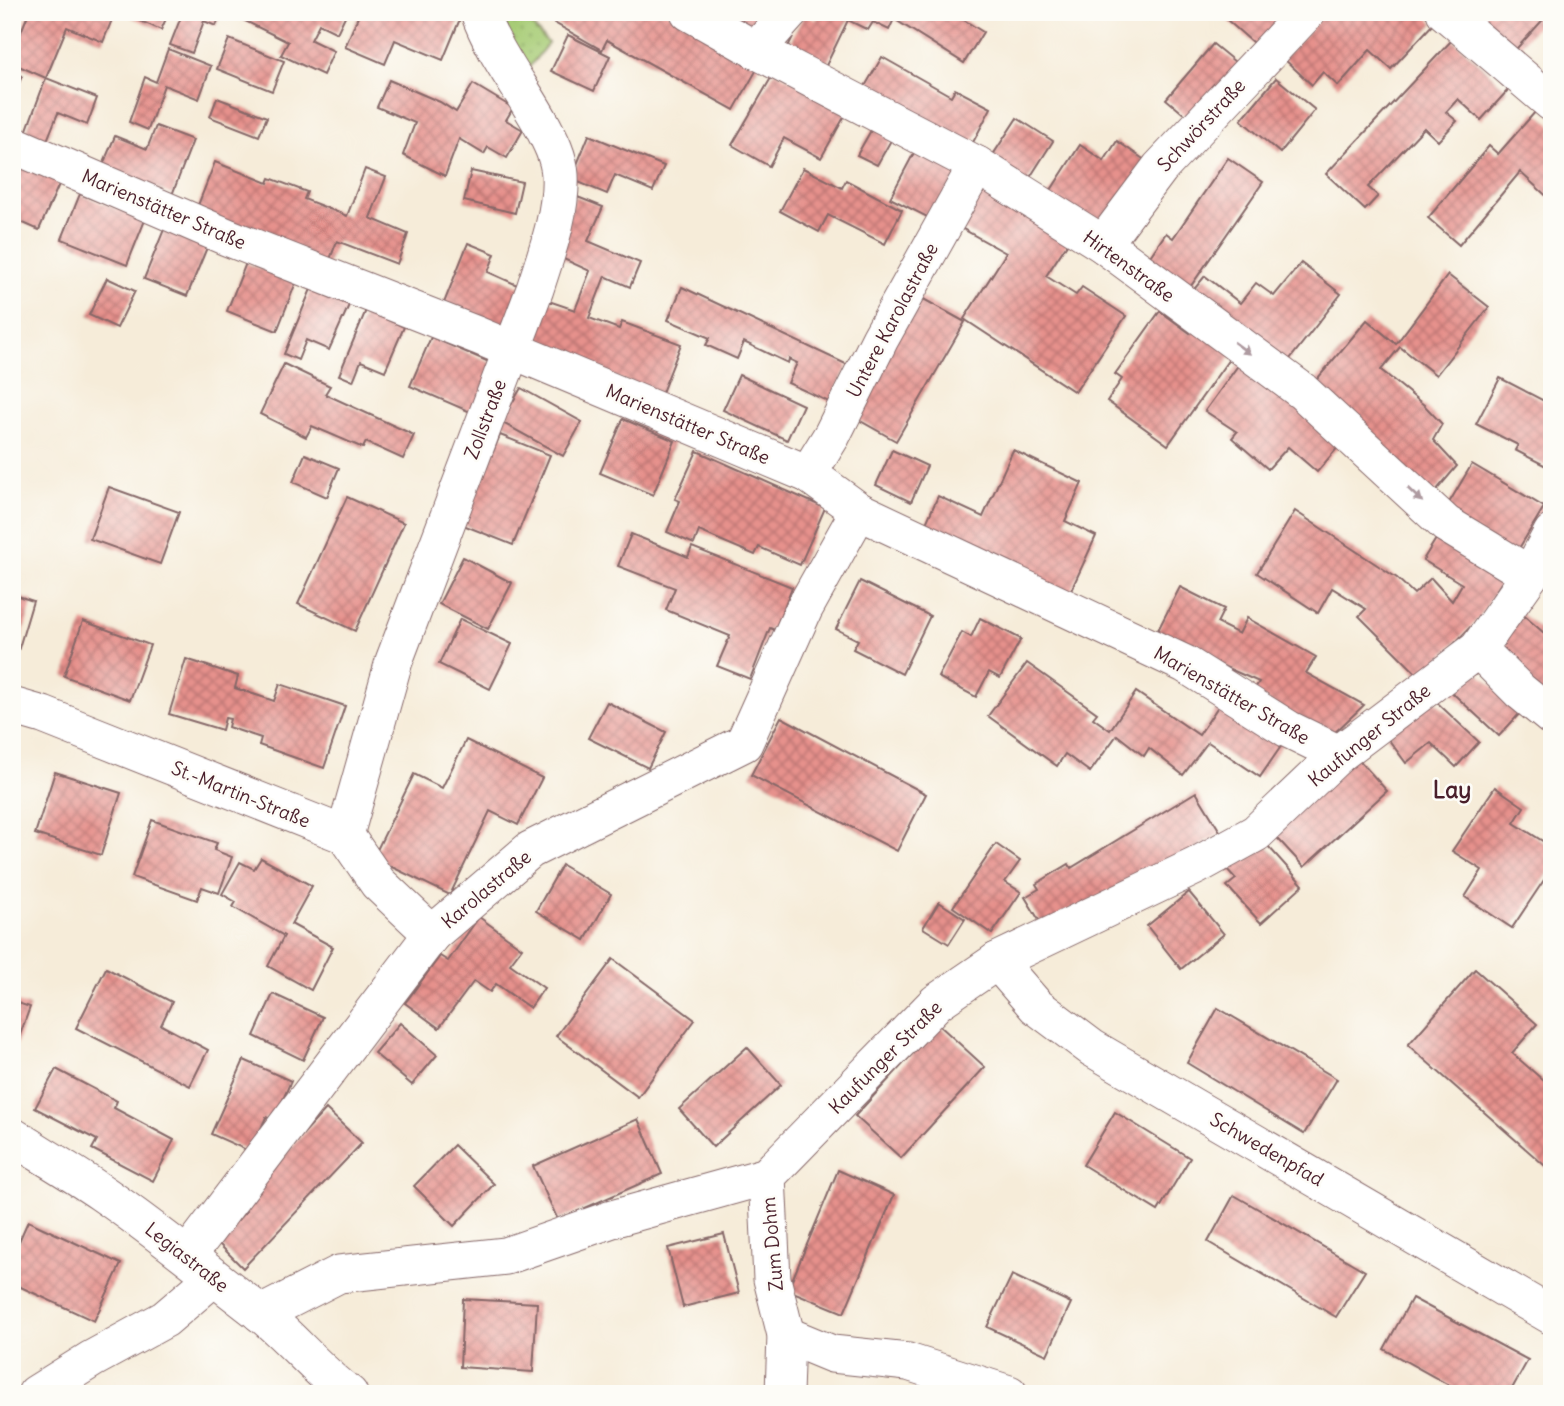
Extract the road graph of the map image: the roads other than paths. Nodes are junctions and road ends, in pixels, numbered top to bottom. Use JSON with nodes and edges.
{"nodes":[{"id":1,"x":479,"y":12,"type":"edge"},
{"id":2,"x":689,"y":12,"type":"edge"},
{"id":3,"x":790,"y":12,"type":"edge"},
{"id":4,"x":1307,"y":12,"type":"edge"},
{"id":5,"x":1445,"y":12,"type":"edge"},
{"id":6,"x":756,"y":50,"type":"junction"},
{"id":7,"x":1552,"y":103,"type":"edge"},
{"id":8,"x":12,"y":144,"type":"edge"},
{"id":9,"x":977,"y":165,"type":"junction"},
{"id":10,"x":1102,"y":244,"type":"junction"},
{"id":11,"x":512,"y":349,"type":"junction"},
{"id":12,"x":808,"y":474,"type":"junction"},
{"id":13,"x":859,"y":510,"type":"junction"},
{"id":14,"x":1552,"y":533,"type":"edge"},
{"id":15,"x":1530,"y":575,"type":"junction"},
{"id":16,"x":1478,"y":649,"type":"junction"},
{"id":17,"x":12,"y":706,"type":"edge"},
{"id":18,"x":1552,"y":717,"type":"edge"},
{"id":19,"x":1339,"y":754,"type":"junction"},
{"id":20,"x":345,"y":835,"type":"junction"},
{"id":21,"x":432,"y":934,"type":"junction"},
{"id":22,"x":997,"y":961,"type":"junction"},
{"id":23,"x":12,"y":1136,"type":"edge"},
{"id":24,"x":767,"y":1176,"type":"junction"},
{"id":25,"x":201,"y":1267,"type":"junction"},
{"id":26,"x":261,"y":1314,"type":"junction"},
{"id":27,"x":1552,"y":1317,"type":"edge"},
{"id":28,"x":786,"y":1335,"type":"junction"},
{"id":29,"x":36,"y":1394,"type":"edge"},
{"id":30,"x":349,"y":1394,"type":"edge"},
{"id":31,"x":784,"y":1394,"type":"edge"},
{"id":32,"x":1009,"y":1394,"type":"edge"}],
"edges":[{"from":1,"to":11,"type":"street","name":"Zollstraße"},
{"from":2,"to":6,"type":"street","name":"Hirtenstraße"},
{"from":3,"to":6,"type":"street"},
{"from":4,"to":10,"type":"street","name":"Schwörstraße"},
{"from":5,"to":7,"type":"street"},
{"from":6,"to":9,"type":"street","name":"Hirtenstraße"},
{"from":8,"to":11,"type":"street","name":"Marienstätter Straße"},
{"from":9,"to":10,"type":"street","name":"Hirtenstraße"},
{"from":9,"to":12,"type":"street","name":"Untere Karolastraße"},
{"from":10,"to":15,"type":"street","name":"Hirtenstraße","one_way":true},
{"from":11,"to":12,"type":"street","name":"Marienstätter Straße"},
{"from":11,"to":20,"type":"street","name":"Zollstraße"},
{"from":12,"to":13,"type":"street","name":"Marienstätter Straße"},
{"from":13,"to":19,"type":"street","name":"Marienstätter Straße"},
{"from":13,"to":21,"type":"street","name":"Karolastraße"},
{"from":14,"to":15,"type":"street","name":"Kaufunger Straße"},
{"from":15,"to":16,"type":"street","name":"Kaufunger Straße"},
{"from":16,"to":18,"type":"street"},
{"from":16,"to":19,"type":"street","name":"Kaufunger Straße"},
{"from":17,"to":20,"type":"street","name":"St.-Martin-Straße"},
{"from":19,"to":22,"type":"street","name":"Kaufunger Straße"},
{"from":20,"to":21,"type":"street"},
{"from":21,"to":25,"type":"street","name":"Karolastraße"},
{"from":22,"to":24,"type":"street","name":"Kaufunger Straße"},
{"from":22,"to":27,"type":"street","name":"Schwedenpfad"},
{"from":23,"to":25,"type":"street","name":"Legiastraße"},
{"from":24,"to":26,"type":"street"},
{"from":24,"to":28,"type":"street","name":"Zum Dohm"},
{"from":25,"to":26,"type":"street","name":"Legiastraße"},
{"from":25,"to":29,"type":"street"},
{"from":26,"to":30,"type":"street","name":"Legiastraße"},
{"from":28,"to":31,"type":"street","name":"Zum Dohm"},
{"from":28,"to":32,"type":"street"}]}
